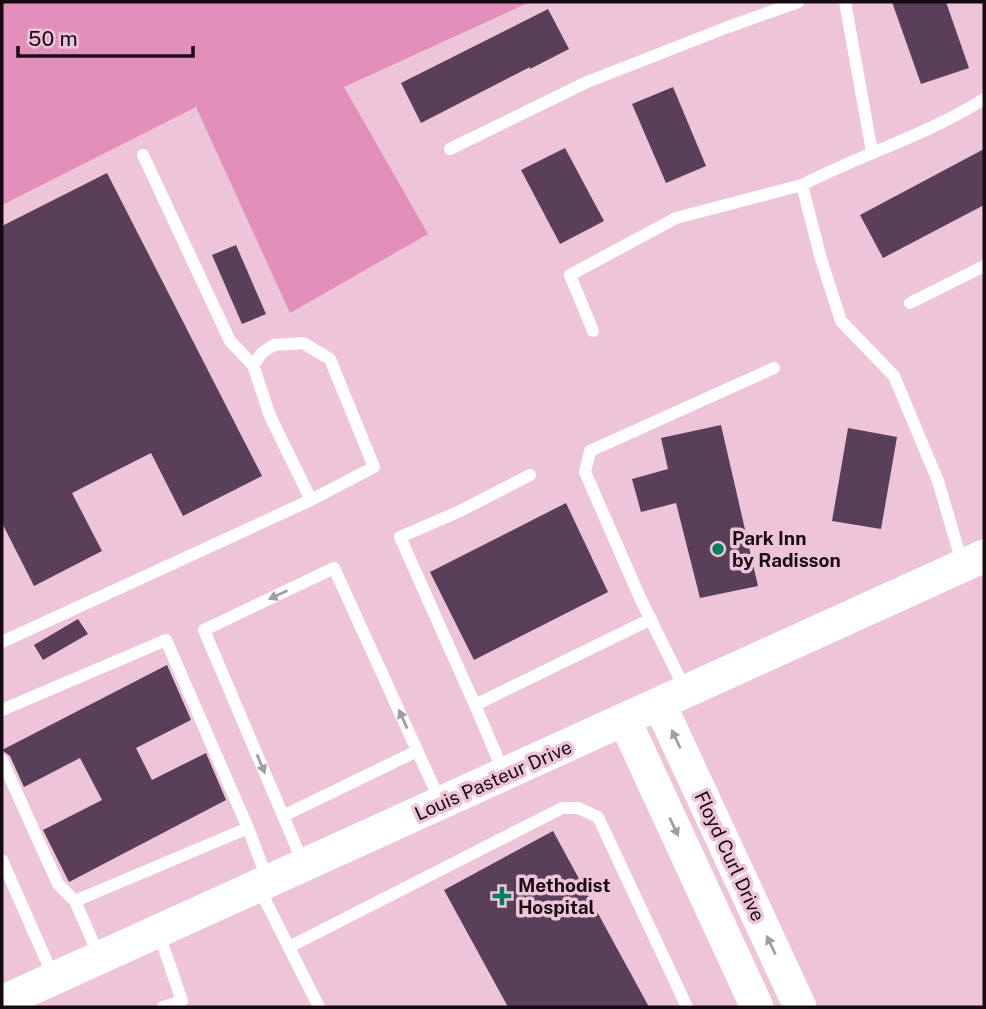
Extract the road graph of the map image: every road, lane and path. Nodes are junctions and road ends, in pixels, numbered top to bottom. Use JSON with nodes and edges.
{"nodes":[{"id":1,"x":798,"y":2,"type":"edge"},
{"id":2,"x":845,"y":2,"type":"edge"},
{"id":3,"x":984,"y":99,"type":"edge"},
{"id":4,"x":450,"y":149,"type":"dead end"},
{"id":5,"x":872,"y":152,"type":"junction"},
{"id":6,"x":143,"y":155,"type":"dead end"},
{"id":7,"x":802,"y":185,"type":"junction"},
{"id":8,"x":984,"y":266,"type":"edge"},
{"id":9,"x":910,"y":303,"type":"dead end"},
{"id":10,"x":593,"y":331,"type":"dead end"},
{"id":11,"x":253,"y":365,"type":"junction"},
{"id":12,"x":774,"y":368,"type":"dead end"},
{"id":13,"x":530,"y":475,"type":"dead end"},
{"id":14,"x":310,"y":500,"type":"junction"},
{"id":15,"x":974,"y":561,"type":"edge"},
{"id":16,"x":651,"y":620,"type":"junction"},
{"id":17,"x":2,"y":626,"type":"edge"},
{"id":18,"x":5,"y":640,"type":"edge"},
{"id":19,"x":673,"y":699,"type":"junction"},
{"id":20,"x":475,"y":705,"type":"junction"},
{"id":21,"x":2,"y":710,"type":"edge"},
{"id":22,"x":625,"y":721,"type":"junction"},
{"id":23,"x":417,"y":751,"type":"junction"},
{"id":24,"x":2,"y":760,"type":"edge"},
{"id":25,"x":505,"y":775,"type":"junction"},
{"id":26,"x":441,"y":804,"type":"junction"},
{"id":27,"x":283,"y":816,"type":"junction"},
{"id":28,"x":248,"y":828,"type":"junction"},
{"id":29,"x":2,"y":860,"type":"edge"},
{"id":30,"x":304,"y":865,"type":"junction"},
{"id":31,"x":263,"y":884,"type":"junction"},
{"id":32,"x":75,"y":901,"type":"junction"},
{"id":33,"x":158,"y":931,"type":"junction"},
{"id":34,"x":289,"y":947,"type":"junction"},
{"id":35,"x":99,"y":958,"type":"junction"},
{"id":36,"x":54,"y":978,"type":"junction"},
{"id":37,"x":2,"y":1002,"type":"edge"},
{"id":38,"x":163,"y":1007,"type":"edge"},
{"id":39,"x":319,"y":1007,"type":"edge"},
{"id":40,"x":687,"y":1007,"type":"edge"},
{"id":41,"x":757,"y":1007,"type":"edge"},
{"id":42,"x":800,"y":1007,"type":"edge"}],
"edges":[{"from":1,"to":4,"type":"lane"},
{"from":2,"to":5,"type":"lane"},
{"from":3,"to":5,"type":"lane"},
{"from":5,"to":7,"type":"lane"},
{"from":6,"to":11,"type":"lane"},
{"from":7,"to":10,"type":"lane"},
{"from":7,"to":15,"type":"lane"},
{"from":8,"to":9,"type":"lane"},
{"from":11,"to":14,"type":"lane"},
{"from":11,"to":14,"type":"lane"},
{"from":12,"to":16,"type":"lane"},
{"from":13,"to":20,"type":"lane"},
{"from":14,"to":18,"type":"lane"},
{"from":15,"to":19,"type":"street","name":"Louis Pasteur Drive"},
{"from":16,"to":19,"type":"lane"},
{"from":16,"to":20,"type":"lane"},
{"from":17,"to":18,"type":"lane"},
{"from":19,"to":22,"type":"street","name":"Louis Pasteur Drive"},
{"from":42,"to":19,"type":"street","name":"Floyd Curl Drive","one_way":true},
{"from":20,"to":25,"type":"lane"},
{"from":21,"to":28,"type":"lane"},
{"from":22,"to":25,"type":"street","name":"Louis Pasteur Drive"},
{"from":22,"to":41,"type":"street","name":"Floyd Curl Drive","one_way":true},
{"from":23,"to":26,"type":"lane"},
{"from":23,"to":27,"type":"lane"},
{"from":23,"to":27,"type":"lane","one_way":true},
{"from":24,"to":32,"type":"lane"},
{"from":25,"to":26,"type":"street","name":"Louis Pasteur Drive"},
{"from":26,"to":30,"type":"street","name":"Louis Pasteur Drive"},
{"from":27,"to":30,"type":"lane"},
{"from":28,"to":31,"type":"lane"},
{"from":28,"to":32,"type":"lane"},
{"from":29,"to":36,"type":"lane"},
{"from":30,"to":31,"type":"street","name":"Louis Pasteur Drive"},
{"from":31,"to":33,"type":"street","name":"Louis Pasteur Drive"},
{"from":31,"to":34,"type":"lane"},
{"from":32,"to":35,"type":"lane"},
{"from":33,"to":35,"type":"street","name":"Louis Pasteur Drive"},
{"from":33,"to":38,"type":"lane"},
{"from":34,"to":39,"type":"lane"},
{"from":34,"to":40,"type":"lane"},
{"from":35,"to":36,"type":"street","name":"Louis Pasteur Drive"},
{"from":36,"to":37,"type":"street","name":"Louis Pasteur Drive"}]}
